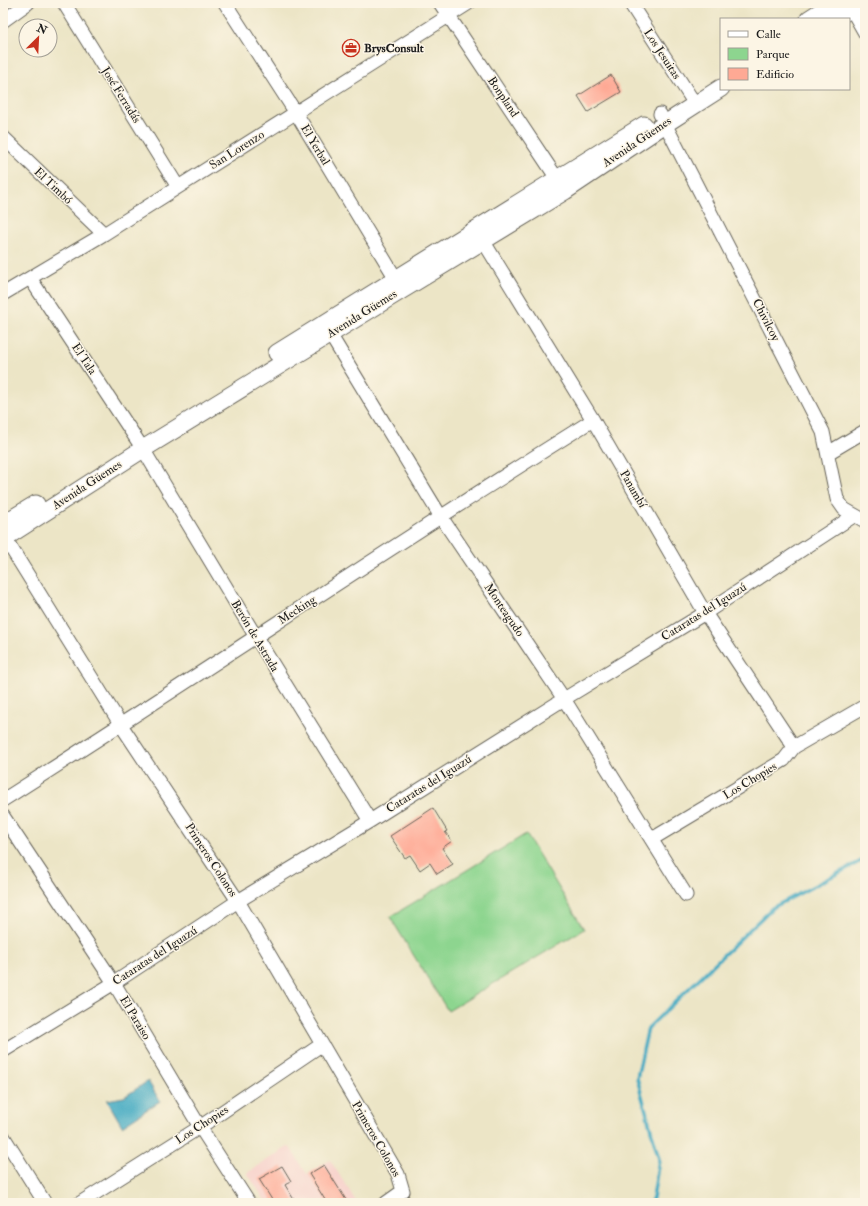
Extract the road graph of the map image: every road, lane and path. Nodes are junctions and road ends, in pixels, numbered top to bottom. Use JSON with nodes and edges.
{"nodes":[{"id":1,"x":28,"y":3,"type":"edge"},
{"id":2,"x":64,"y":3,"type":"edge"},
{"id":3,"x":225,"y":3,"type":"edge"},
{"id":4,"x":440,"y":3,"type":"edge"},
{"id":5,"x":469,"y":3,"type":"edge"},
{"id":6,"x":834,"y":3,"type":"edge"},
{"id":7,"x":635,"y":5,"type":"edge"},
{"id":8,"x":854,"y":5,"type":"edge"},
{"id":9,"x":448,"y":17,"type":"junction"},
{"id":10,"x":811,"y":18,"type":"edge"},
{"id":11,"x":835,"y":18,"type":"edge"},
{"id":12,"x":3,"y":21,"type":"edge"},
{"id":13,"x":865,"y":33,"type":"edge"},
{"id":14,"x":720,"y":76,"type":"edge"},
{"id":15,"x":720,"y":88,"type":"edge"},
{"id":16,"x":692,"y":99,"type":"junction"},
{"id":17,"x":296,"y":113,"type":"junction"},
{"id":18,"x":662,"y":119,"type":"junction"},
{"id":19,"x":3,"y":137,"type":"edge"},
{"id":20,"x":562,"y":184,"type":"junction"},
{"id":21,"x":178,"y":187,"type":"junction"},
{"id":22,"x":104,"y":234,"type":"junction"},
{"id":23,"x":480,"y":235,"type":"junction"},
{"id":24,"x":30,"y":278,"type":"junction"},
{"id":25,"x":399,"y":284,"type":"junction"},
{"id":26,"x":3,"y":294,"type":"edge"},
{"id":27,"x":327,"y":329,"type":"junction"},
{"id":28,"x":593,"y":420,"type":"junction"},
{"id":29,"x":865,"y":431,"type":"edge"},
{"id":30,"x":140,"y":445,"type":"junction"},
{"id":31,"x":828,"y":453,"type":"junction"},
{"id":32,"x":441,"y":517,"type":"junction"},
{"id":33,"x":860,"y":518,"type":"edge"},
{"id":34,"x":3,"y":534,"type":"edge"},
{"id":35,"x":705,"y":613,"type":"junction"},
{"id":36,"x":256,"y":637,"type":"junction"},
{"id":37,"x":564,"y":698,"type":"junction"},
{"id":38,"x":865,"y":706,"type":"edge"},
{"id":39,"x":121,"y":725,"type":"junction"},
{"id":40,"x":794,"y":747,"type":"junction"},
{"id":41,"x":3,"y":800,"type":"edge"},
{"id":42,"x":3,"y":816,"type":"edge"},
{"id":43,"x":370,"y":821,"type":"junction"},
{"id":44,"x":652,"y":840,"type":"junction"},
{"id":45,"x":686,"y":895,"type":"dead end"},
{"id":46,"x":238,"y":902,"type":"junction"},
{"id":47,"x":114,"y":983,"type":"junction"},
{"id":48,"x":321,"y":1044,"type":"junction"},
{"id":49,"x":3,"y":1051,"type":"edge"},
{"id":50,"x":200,"y":1127,"type":"junction"},
{"id":51,"x":3,"y":1136,"type":"edge"},
{"id":52,"x":44,"y":1203,"type":"edge"},
{"id":53,"x":80,"y":1203,"type":"edge"},
{"id":54,"x":249,"y":1203,"type":"edge"},
{"id":55,"x":386,"y":1203,"type":"edge"}],
"edges":[{"from":1,"to":12,"type":"street"},
{"from":2,"to":21,"type":"street","name":"José Ferradás"},
{"from":3,"to":17,"type":"street","name":"El Yerbal"},
{"from":4,"to":9,"type":"street","name":"Bonpland"},
{"from":5,"to":9,"type":"street","name":"San Lorenzo"},
{"from":6,"to":10,"type":"main road"},
{"from":7,"to":16,"type":"street","name":"Los Jesuitas"},
{"from":8,"to":11,"type":"main road"},
{"from":8,"to":13,"type":"street"},
{"from":9,"to":17,"type":"street","name":"San Lorenzo"},
{"from":9,"to":20,"type":"street","name":"Bonpland"},
{"from":14,"to":16,"type":"main road","name":"Avenida Güemes"},
{"from":15,"to":16,"type":"main road","name":"Avenida Güemes"},
{"from":16,"to":18,"type":"main road","name":"Avenida Güemes"},
{"from":17,"to":21,"type":"street","name":"San Lorenzo"},
{"from":17,"to":25,"type":"street","name":"El Yerbal"},
{"from":18,"to":20,"type":"main road","name":"Avenida Güemes"},
{"from":18,"to":31,"type":"street","name":"Chivilcoy"},
{"from":19,"to":22,"type":"street","name":"El Timbó"},
{"from":20,"to":23,"type":"main road","name":"Avenida Güemes"},
{"from":21,"to":22,"type":"street","name":"San Lorenzo"},
{"from":22,"to":24,"type":"street","name":"San Lorenzo"},
{"from":23,"to":25,"type":"main road","name":"Avenida Güemes"},
{"from":23,"to":28,"type":"street","name":"Panambí"},
{"from":24,"to":26,"type":"street","name":"San Lorenzo"},
{"from":24,"to":30,"type":"street","name":"El Tala"},
{"from":25,"to":27,"type":"main road","name":"Avenida Güemes"},
{"from":27,"to":30,"type":"main road","name":"Avenida Güemes"},
{"from":27,"to":32,"type":"street","name":"Monteagudo"},
{"from":28,"to":32,"type":"street","name":"Mecking"},
{"from":28,"to":35,"type":"street","name":"Panambí"},
{"from":29,"to":31,"type":"street"},
{"from":30,"to":34,"type":"main road","name":"Avenida Güemes"},
{"from":30,"to":36,"type":"street","name":"Berón de Astrada"},
{"from":31,"to":33,"type":"street","name":"Chivilcoy"},
{"from":32,"to":36,"type":"street","name":"Mecking"},
{"from":32,"to":37,"type":"street","name":"Monteagudo"},
{"from":33,"to":35,"type":"street","name":"Cataratas del Iguazú"},
{"from":34,"to":39,"type":"street","name":"Primeros Colonos"},
{"from":35,"to":37,"type":"street","name":"Cataratas del Iguazú"},
{"from":35,"to":40,"type":"street","name":"Panambí"},
{"from":36,"to":39,"type":"street","name":"Mecking"},
{"from":36,"to":43,"type":"street","name":"Berón de Astrada"},
{"from":37,"to":43,"type":"street","name":"Cataratas del Iguazú"},
{"from":37,"to":44,"type":"street","name":"Monteagudo"},
{"from":38,"to":40,"type":"street","name":"Los Chopies"},
{"from":39,"to":41,"type":"street","name":"Mecking"},
{"from":39,"to":46,"type":"street","name":"Primeros Colonos"},
{"from":40,"to":44,"type":"street","name":"Los Chopies"},
{"from":42,"to":47,"type":"street","name":"El Paraiso"},
{"from":43,"to":46,"type":"street","name":"Cataratas del Iguazú"},
{"from":44,"to":45,"type":"street","name":"Monteagudo"},
{"from":46,"to":47,"type":"street","name":"Cataratas del Iguazú"},
{"from":46,"to":48,"type":"street","name":"Primeros Colonos"},
{"from":47,"to":49,"type":"street","name":"Cataratas del Iguazú"},
{"from":47,"to":50,"type":"street","name":"El Paraiso"},
{"from":48,"to":50,"type":"street","name":"Los Chopies"},
{"from":48,"to":55,"type":"street","name":"Primeros Colonos"},
{"from":50,"to":53,"type":"street","name":"Los Chopies"},
{"from":50,"to":54,"type":"street","name":"El Paraiso"},
{"from":51,"to":52,"type":"street"}]}
